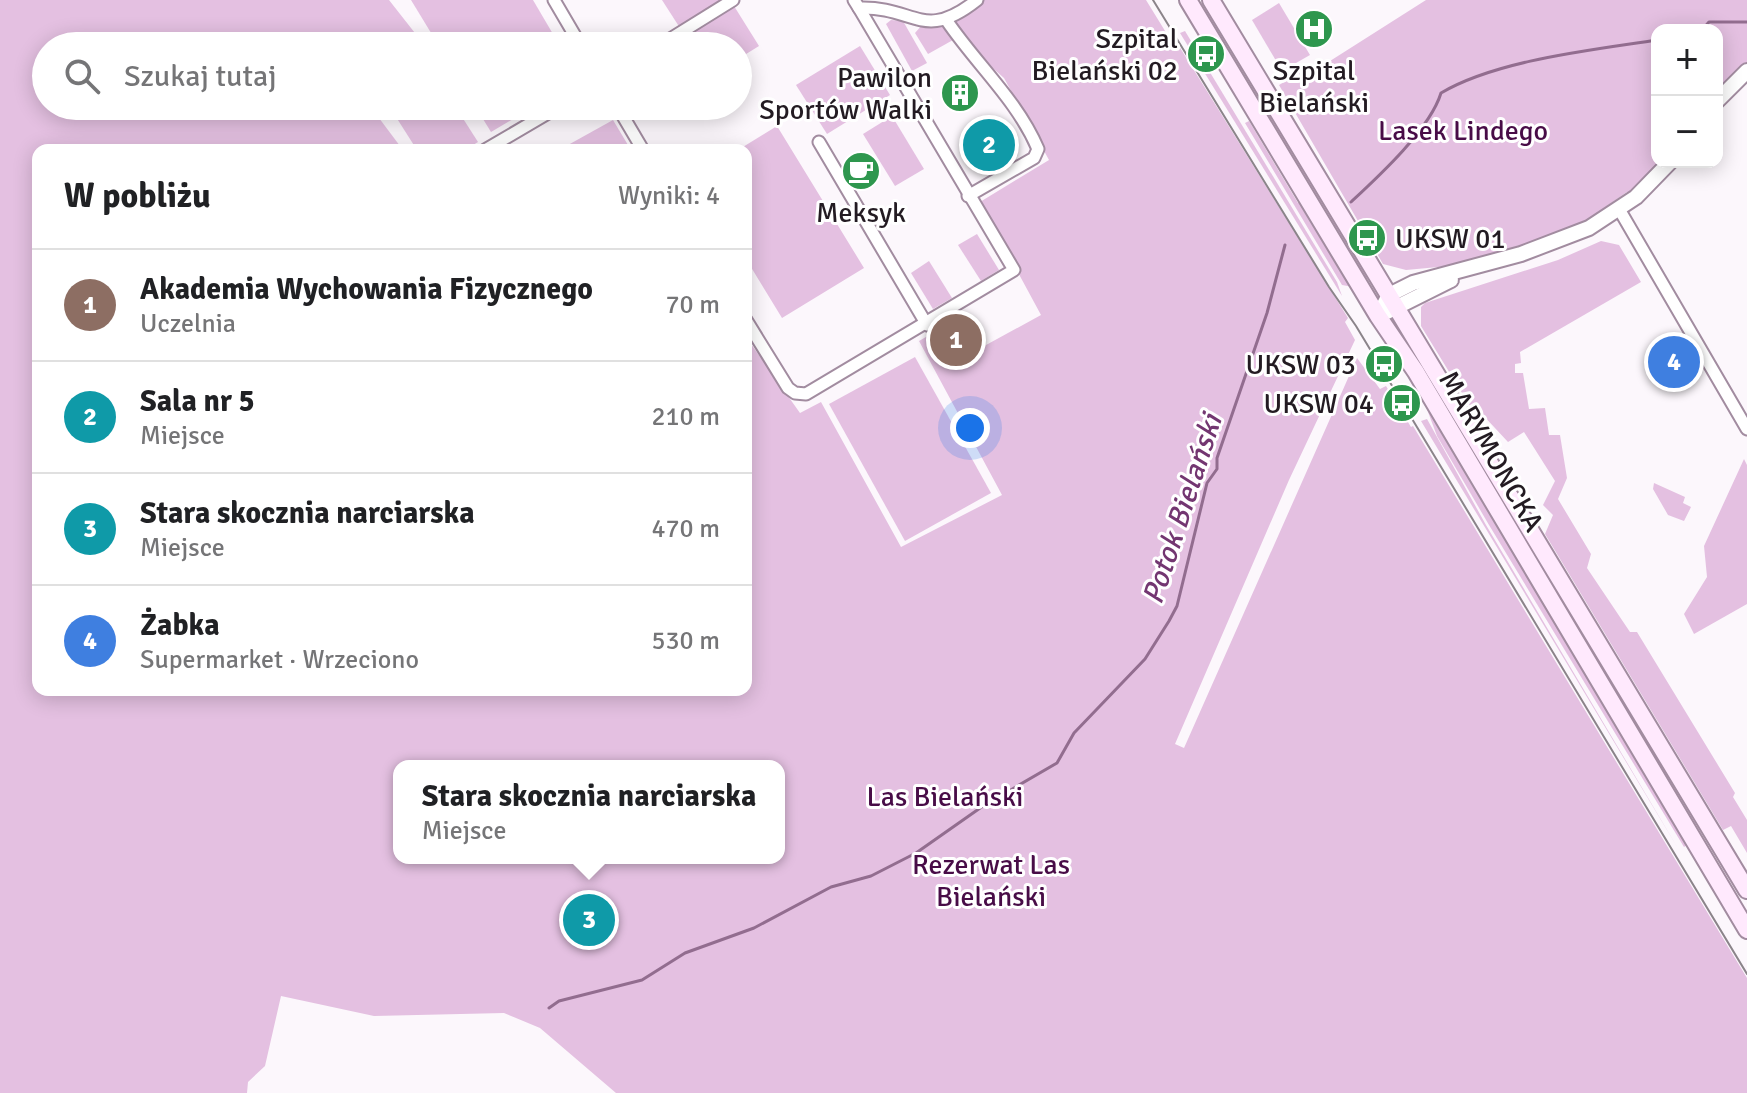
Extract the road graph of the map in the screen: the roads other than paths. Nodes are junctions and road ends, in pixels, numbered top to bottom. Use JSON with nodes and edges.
{"nodes":[{"id":1,"x":554,"y":0,"type":"edge"},
{"id":2,"x":733,"y":0,"type":"edge"},
{"id":3,"x":977,"y":0,"type":"edge"},
{"id":4,"x":1188,"y":0,"type":"edge"},
{"id":5,"x":1211,"y":0,"type":"edge"},
{"id":6,"x":857,"y":4,"type":"edge"},
{"id":7,"x":947,"y":21,"type":"junction"},
{"id":8,"x":573,"y":32,"type":"edge"},
{"id":9,"x":682,"y":32,"type":"edge"},
{"id":10,"x":1747,"y":71,"type":"edge"},
{"id":11,"x":1722,"y":96,"type":"edge"},
{"id":12,"x":536,"y":120,"type":"edge"},
{"id":13,"x":625,"y":120,"type":"edge"},
{"id":14,"x":819,"y":142,"type":"dead end"},
{"id":15,"x":495,"y":144,"type":"edge"},
{"id":16,"x":639,"y":144,"type":"edge"},
{"id":17,"x":1665,"y":168,"type":"edge"},
{"id":18,"x":968,"y":196,"type":"junction"},
{"id":19,"x":1619,"y":209,"type":"junction"},
{"id":20,"x":1393,"y":301,"type":"junction"},
{"id":21,"x":1378,"y":316,"type":"junction"},
{"id":22,"x":927,"y":325,"type":"junction"},
{"id":23,"x":752,"y":330,"type":"edge"},
{"id":24,"x":1747,"y":429,"type":"edge"},
{"id":25,"x":1523,"y":518,"type":"junction"},
{"id":26,"x":1506,"y":528,"type":"junction"},
{"id":27,"x":1621,"y":681,"type":"junction"},
{"id":28,"x":1604,"y":692,"type":"junction"},
{"id":29,"x":1720,"y":846,"type":"junction"},
{"id":30,"x":1703,"y":856,"type":"junction"},
{"id":31,"x":1747,"y":890,"type":"edge"},
{"id":32,"x":1747,"y":930,"type":"edge"}],
"edges":[{"from":1,"to":8,"type":"street"},
{"from":2,"to":9,"type":"street"},
{"from":3,"to":7,"type":"street"},
{"from":4,"to":21,"type":"main road","name":"MARYMONCKA"},
{"from":5,"to":20,"type":"main road","name":"MARYMONCKA"},
{"from":6,"to":7,"type":"street"},
{"from":6,"to":18,"type":"street"},
{"from":7,"to":18,"type":"street"},
{"from":10,"to":11,"type":"street"},
{"from":12,"to":15,"type":"street"},
{"from":13,"to":16,"type":"street"},
{"from":14,"to":22,"type":"street"},
{"from":17,"to":19,"type":"street"},
{"from":18,"to":22,"type":"street"},
{"from":19,"to":20,"type":"street"},
{"from":19,"to":24,"type":"street"},
{"from":20,"to":21,"type":"street"},
{"from":20,"to":25,"type":"main road","name":"MARYMONCKA"},
{"from":21,"to":26,"type":"main road","name":"MARYMONCKA"},
{"from":22,"to":23,"type":"street"},
{"from":25,"to":26,"type":"main road"},
{"from":25,"to":27,"type":"main road","name":"MARYMONCKA"},
{"from":26,"to":28,"type":"main road","name":"MARYMONCKA"},
{"from":27,"to":28,"type":"main road"},
{"from":27,"to":29,"type":"main road","name":"MARYMONCKA"},
{"from":28,"to":30,"type":"main road","name":"MARYMONCKA"},
{"from":29,"to":30,"type":"main road"},
{"from":29,"to":31,"type":"main road","name":"MARYMONCKA"},
{"from":30,"to":32,"type":"main road","name":"MARYMONCKA"}]}
